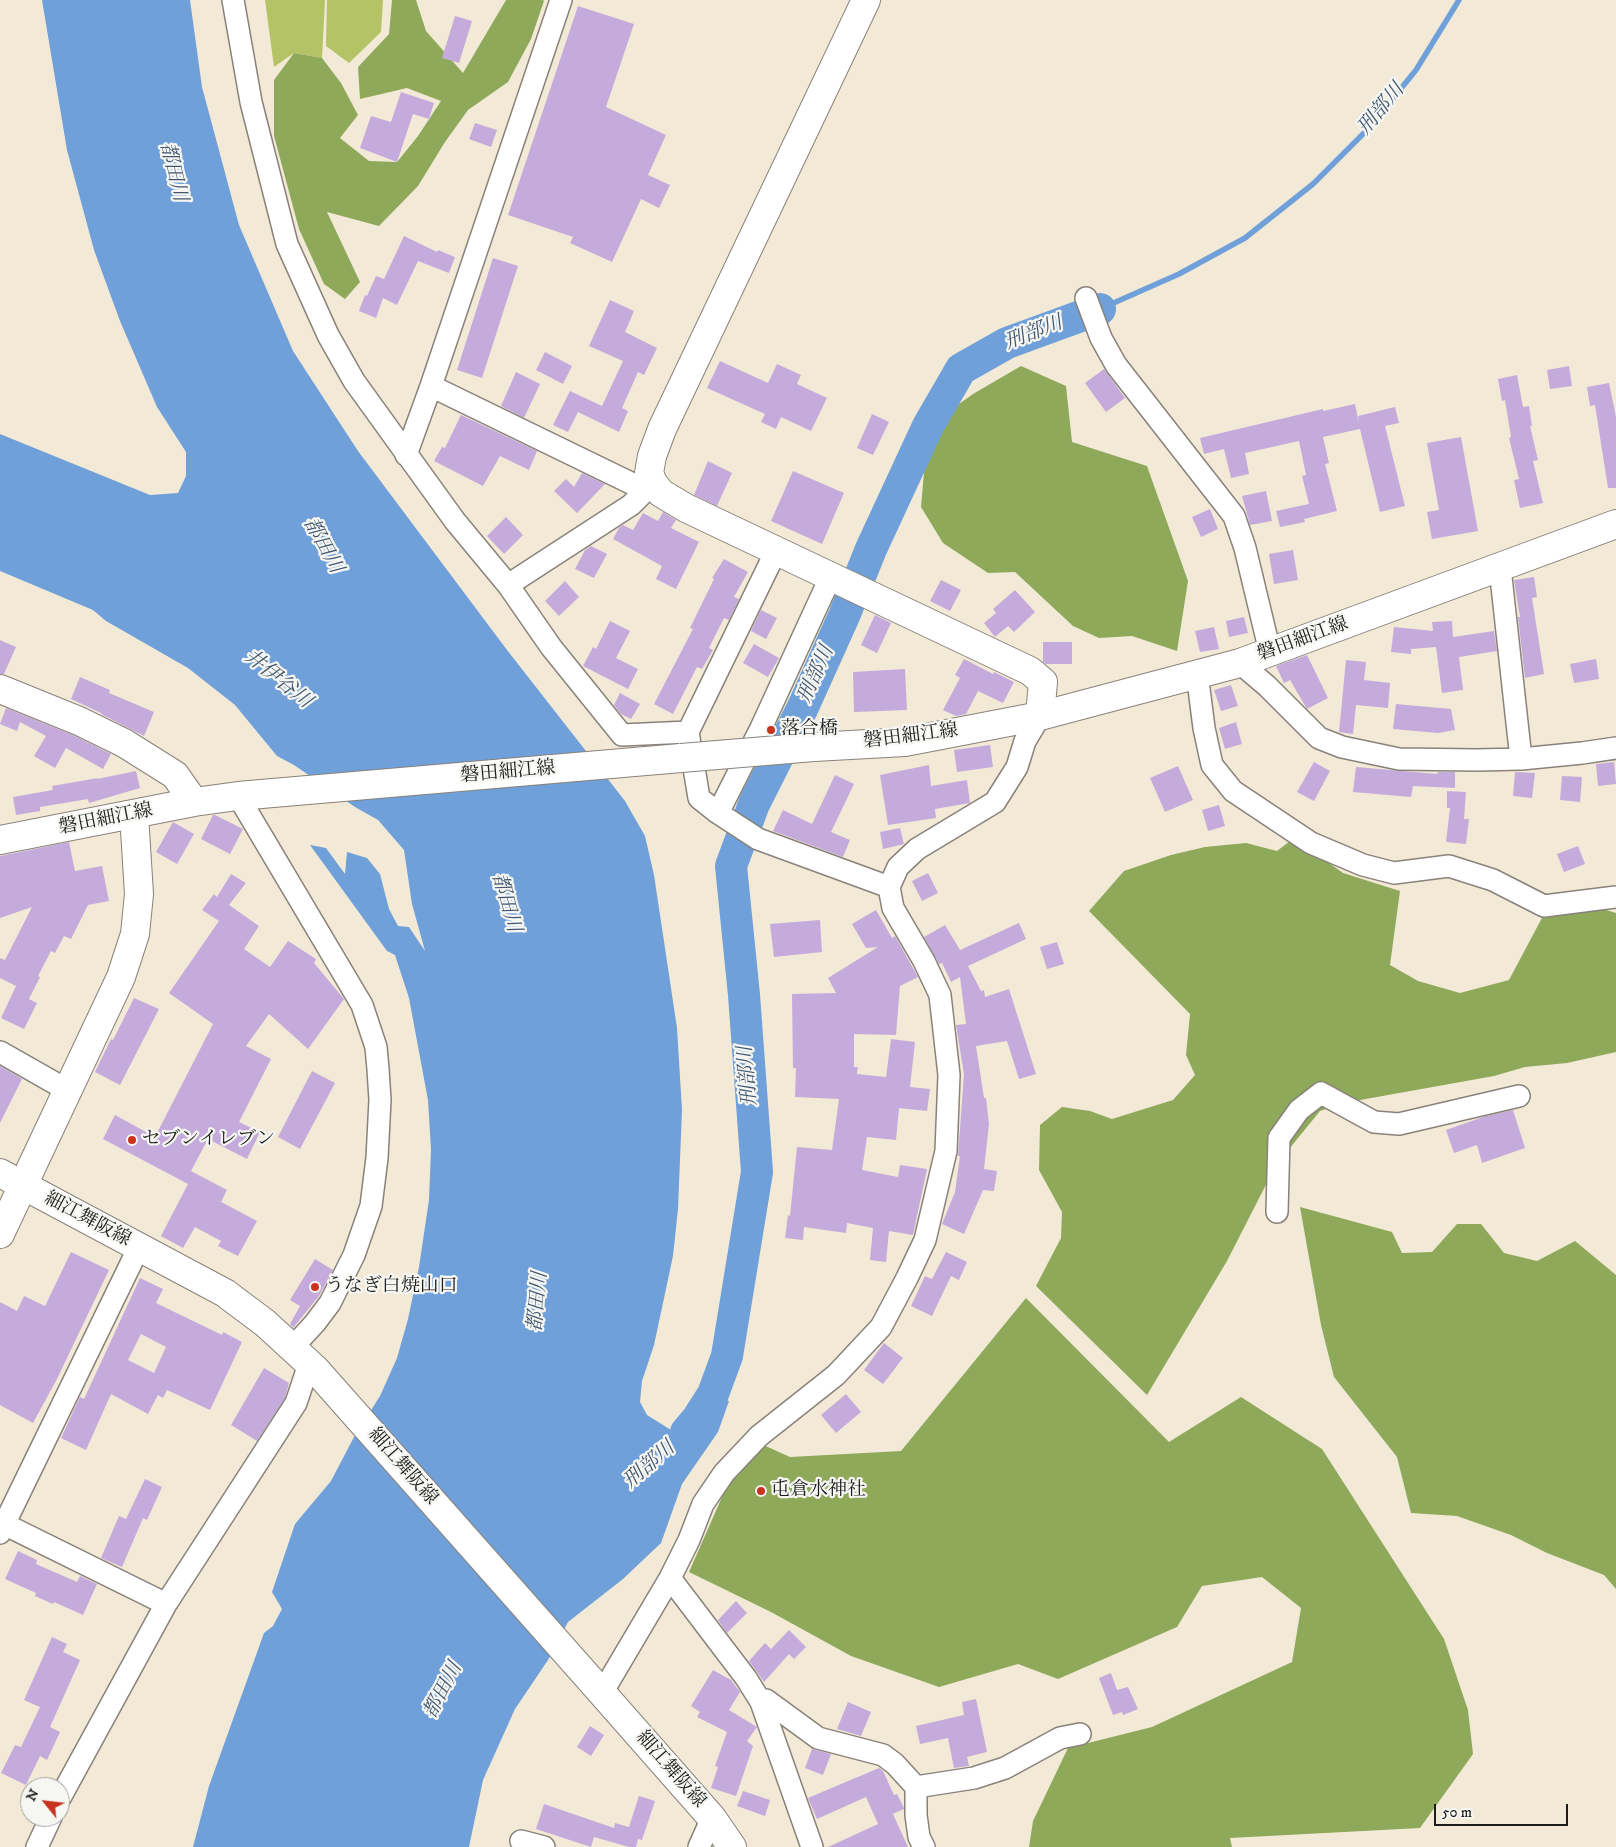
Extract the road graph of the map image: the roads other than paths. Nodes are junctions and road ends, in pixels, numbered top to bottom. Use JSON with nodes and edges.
{"nodes":[{"id":1,"x":233,"y":0,"type":"edge"},
{"id":2,"x":561,"y":0,"type":"edge"},
{"id":3,"x":866,"y":0,"type":"edge"},
{"id":4,"x":1086,"y":298,"type":"dead end"},
{"id":5,"x":431,"y":386,"type":"junction"},
{"id":6,"x":406,"y":455,"type":"junction"},
{"id":7,"x":653,"y":483,"type":"junction"},
{"id":8,"x":1616,"y":524,"type":"edge"},
{"id":9,"x":776,"y":551,"type":"junction"},
{"id":10,"x":1500,"y":568,"type":"junction"},
{"id":11,"x":830,"y":578,"type":"junction"},
{"id":12,"x":508,"y":585,"type":"junction"},
{"id":13,"x":1270,"y":652,"type":"junction"},
{"id":14,"x":1240,"y":663,"type":"junction"},
{"id":15,"x":1198,"y":673,"type":"junction"},
{"id":16,"x":0,"y":689,"type":"edge"},
{"id":17,"x":1040,"y":716,"type":"junction"},
{"id":18,"x":688,"y":732,"type":"junction"},
{"id":19,"x":1616,"y":748,"type":"edge"},
{"id":20,"x":1521,"y":759,"type":"junction"},
{"id":21,"x":245,"y":796,"type":"junction"},
{"id":22,"x":194,"y":802,"type":"junction"},
{"id":23,"x":134,"y":814,"type":"junction"},
{"id":24,"x":721,"y":816,"type":"junction"},
{"id":25,"x":0,"y":840,"type":"edge"},
{"id":26,"x":889,"y":887,"type":"junction"},
{"id":27,"x":1616,"y":897,"type":"edge"},
{"id":28,"x":0,"y":1052,"type":"edge"},
{"id":29,"x":68,"y":1090,"type":"junction"},
{"id":30,"x":1519,"y":1096,"type":"dead end"},
{"id":31,"x":12,"y":1180,"type":"edge"},
{"id":32,"x":1277,"y":1212,"type":"dead end"},
{"id":33,"x":0,"y":1234,"type":"edge"},
{"id":34,"x":139,"y":1247,"type":"junction"},
{"id":35,"x":306,"y":1361,"type":"junction"},
{"id":36,"x":1,"y":1526,"type":"edge"},
{"id":37,"x":670,"y":1578,"type":"junction"},
{"id":38,"x":166,"y":1604,"type":"junction"},
{"id":39,"x":596,"y":1686,"type":"junction"},
{"id":40,"x":761,"y":1702,"type":"junction"},
{"id":41,"x":1080,"y":1734,"type":"dead end"},
{"id":42,"x":70,"y":1780,"type":"edge"},
{"id":43,"x":916,"y":1787,"type":"junction"},
{"id":44,"x":712,"y":1818,"type":"junction"},
{"id":45,"x":46,"y":1827,"type":"edge"},
{"id":46,"x":521,"y":1841,"type":"dead end"},
{"id":47,"x":37,"y":1847,"type":"edge"},
{"id":48,"x":544,"y":1847,"type":"edge"},
{"id":49,"x":698,"y":1847,"type":"edge"},
{"id":50,"x":732,"y":1847,"type":"edge"},
{"id":51,"x":812,"y":1847,"type":"edge"},
{"id":52,"x":924,"y":1847,"type":"edge"}],
"edges":[{"from":1,"to":6,"type":"street"},
{"from":2,"to":5,"type":"street"},
{"from":3,"to":7,"type":"main road"},
{"from":4,"to":13,"type":"street"},
{"from":5,"to":6,"type":"street"},
{"from":5,"to":7,"type":"street"},
{"from":6,"to":12,"type":"street"},
{"from":7,"to":9,"type":"main road"},
{"from":7,"to":12,"type":"street"},
{"from":8,"to":10,"type":"main road","name":"磐田細江線"},
{"from":9,"to":11,"type":"main road"},
{"from":9,"to":18,"type":"street"},
{"from":10,"to":13,"type":"main road","name":"磐田細江線"},
{"from":10,"to":20,"type":"street"},
{"from":11,"to":17,"type":"main road"},
{"from":11,"to":24,"type":"street"},
{"from":12,"to":18,"type":"street"},
{"from":13,"to":14,"type":"main road","name":"磐田細江線"},
{"from":14,"to":15,"type":"main road","name":"磐田細江線"},
{"from":14,"to":20,"type":"street"},
{"from":15,"to":17,"type":"main road","name":"磐田細江線"},
{"from":15,"to":27,"type":"street"},
{"from":16,"to":22,"type":"main road"},
{"from":17,"to":21,"type":"main road","name":"磐田細江線","bridge":true},
{"from":17,"to":26,"type":"street"},
{"from":18,"to":24,"type":"street"},
{"from":19,"to":20,"type":"street"},
{"from":21,"to":22,"type":"main road","name":"磐田細江線"},
{"from":21,"to":35,"type":"street"},
{"from":22,"to":23,"type":"main road","name":"磐田細江線"},
{"from":23,"to":25,"type":"main road","name":"磐田細江線"},
{"from":23,"to":29,"type":"main road"},
{"from":24,"to":26,"type":"street"},
{"from":26,"to":37,"type":"street"},
{"from":28,"to":29,"type":"street"},
{"from":29,"to":31,"type":"main road"},
{"from":30,"to":32,"type":"street"},
{"from":31,"to":33,"type":"main road"},
{"from":31,"to":34,"type":"main road","name":"細江舞阪線"},
{"from":34,"to":35,"type":"main road","name":"細江舞阪線"},
{"from":34,"to":36,"type":"street"},
{"from":35,"to":38,"type":"street"},
{"from":35,"to":39,"type":"main road","name":"細江舞阪線"},
{"from":36,"to":38,"type":"street"},
{"from":37,"to":39,"type":"street"},
{"from":37,"to":40,"type":"street"},
{"from":38,"to":42,"type":"street"},
{"from":39,"to":44,"type":"main road","name":"細江舞阪線"},
{"from":40,"to":43,"type":"street"},
{"from":40,"to":51,"type":"street"},
{"from":41,"to":43,"type":"street"},
{"from":43,"to":52,"type":"street"},
{"from":44,"to":49,"type":"street"},
{"from":44,"to":50,"type":"main road","name":"細江舞阪線"},
{"from":45,"to":47,"type":"street"},
{"from":46,"to":48,"type":"street"}]}
